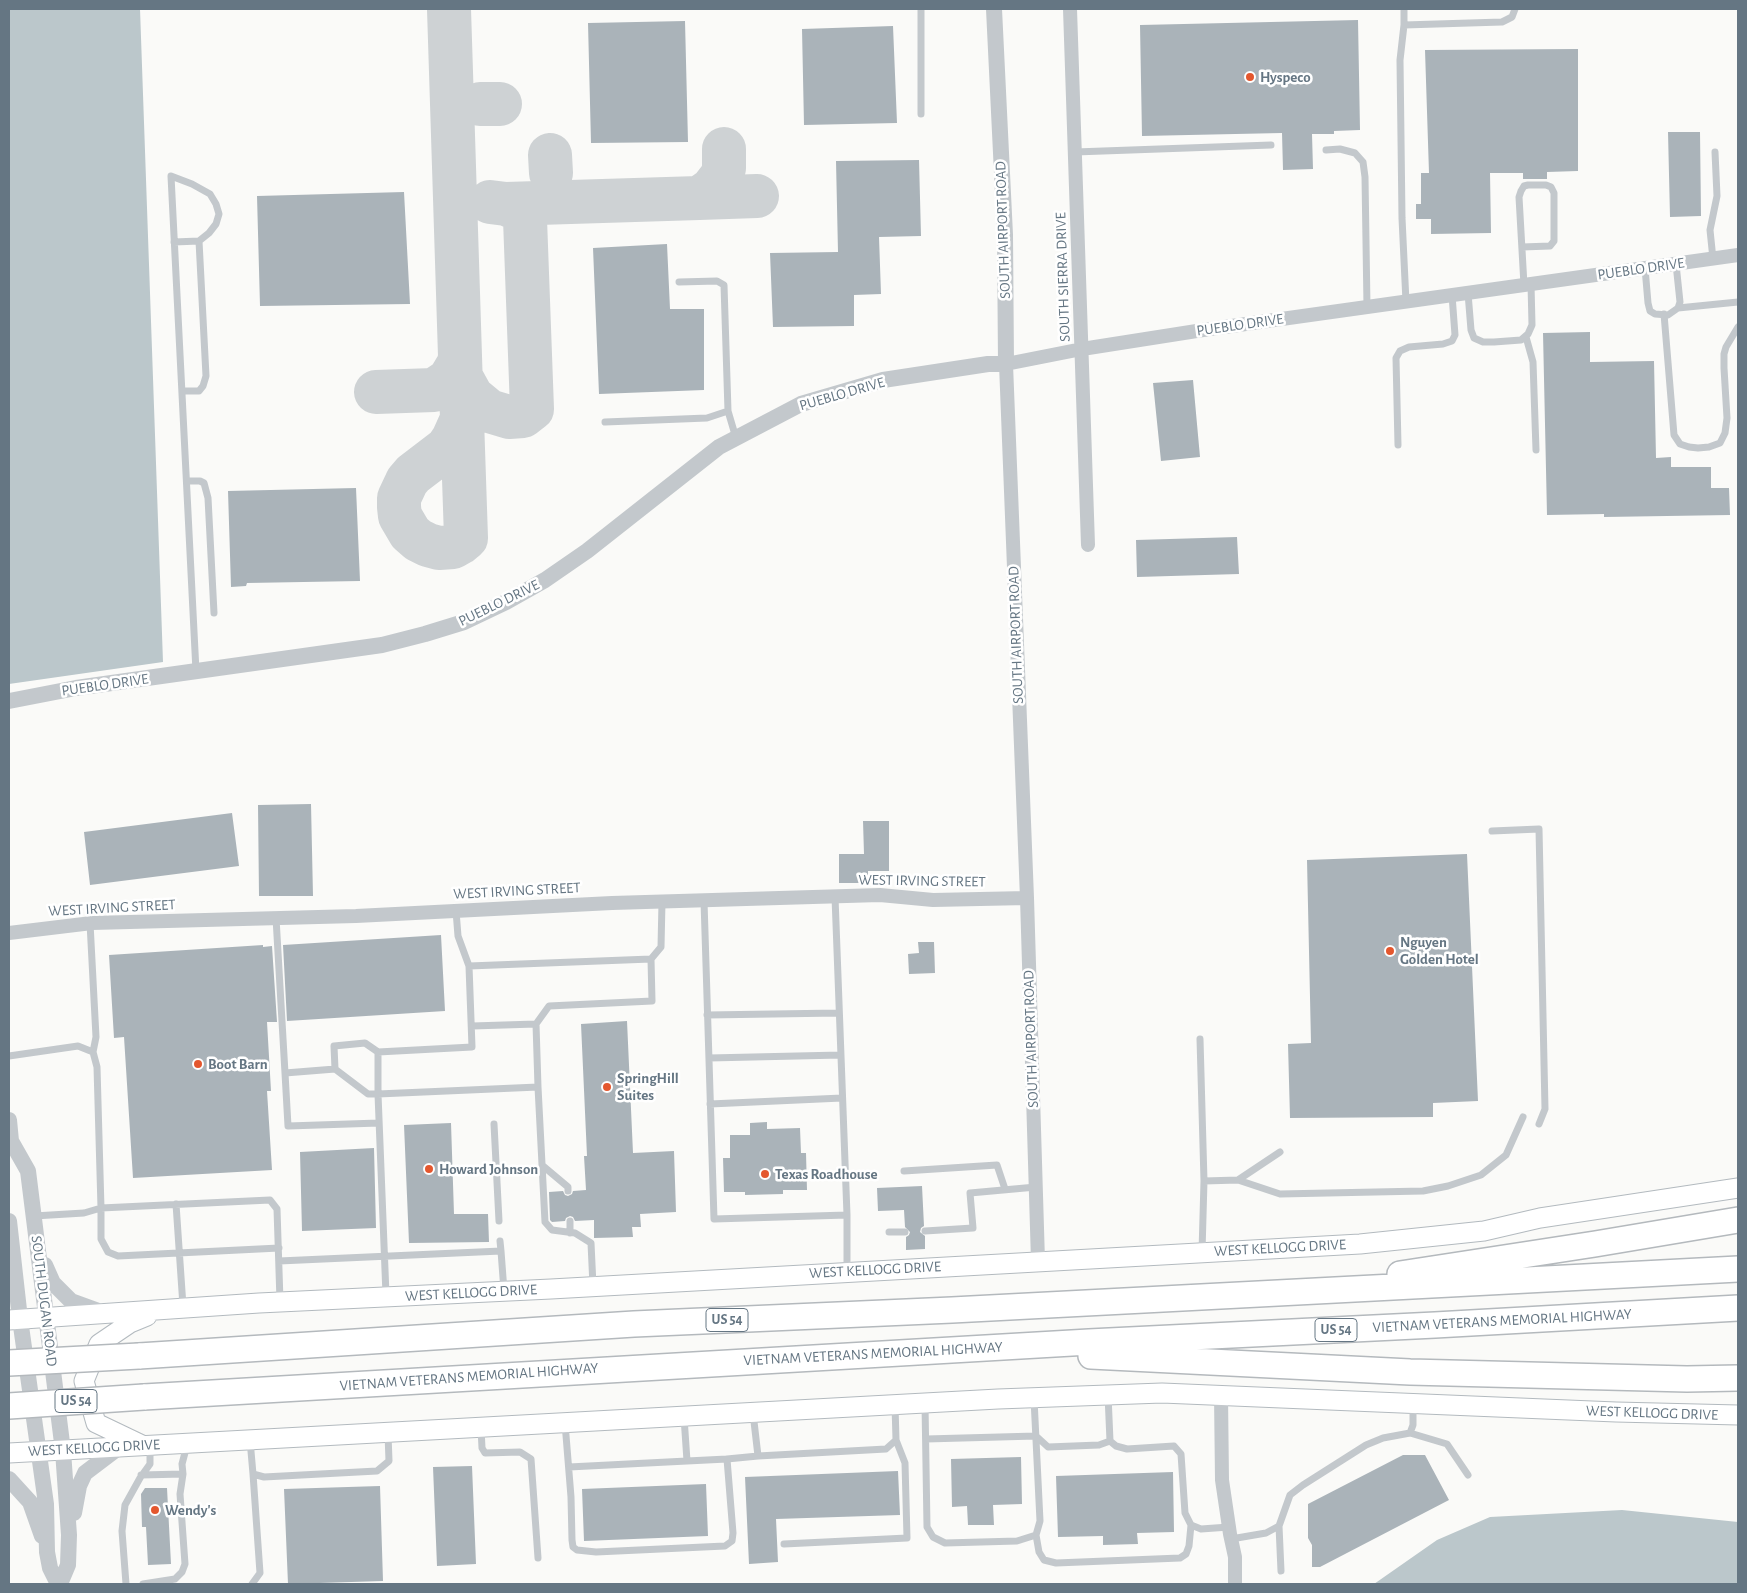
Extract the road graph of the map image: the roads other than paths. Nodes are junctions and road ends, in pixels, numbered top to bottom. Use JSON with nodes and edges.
{"nodes":[{"id":1,"x":921,"y":9,"type":"edge"},
{"id":2,"x":994,"y":9,"type":"edge"},
{"id":3,"x":1070,"y":9,"type":"edge"},
{"id":4,"x":1404,"y":9,"type":"edge"},
{"id":5,"x":1515,"y":9,"type":"edge"},
{"id":6,"x":1404,"y":25,"type":"junction"},
{"id":7,"x":921,"y":114,"type":"dead end"},
{"id":8,"x":1271,"y":145,"type":"dead end"},
{"id":9,"x":1326,"y":150,"type":"dead end"},
{"id":10,"x":1075,"y":152,"type":"junction"},
{"id":11,"x":1715,"y":152,"type":"dead end"},
{"id":12,"x":199,"y":241,"type":"junction"},
{"id":13,"x":174,"y":242,"type":"junction"},
{"id":14,"x":1522,"y":248,"type":"junction"},
{"id":15,"x":1738,"y":255,"type":"edge"},
{"id":16,"x":1713,"y":259,"type":"junction"},
{"id":17,"x":1676,"y":264,"type":"junction"},
{"id":18,"x":1645,"y":268,"type":"junction"},
{"id":19,"x":679,"y":282,"type":"dead end"},
{"id":20,"x":1527,"y":285,"type":"junction"},
{"id":21,"x":1468,"y":293,"type":"junction"},
{"id":22,"x":1452,"y":295,"type":"junction"},
{"id":23,"x":1406,"y":302,"type":"junction"},
{"id":24,"x":1738,"y":304,"type":"edge"},
{"id":25,"x":1367,"y":307,"type":"junction"},
{"id":26,"x":1678,"y":308,"type":"junction"},
{"id":27,"x":1664,"y":314,"type":"junction"},
{"id":28,"x":1738,"y":327,"type":"edge"},
{"id":29,"x":1526,"y":337,"type":"junction"},
{"id":30,"x":1082,"y":349,"type":"junction"},
{"id":31,"x":1006,"y":364,"type":"junction"},
{"id":32,"x":182,"y":391,"type":"junction"},
{"id":33,"x":728,"y":411,"type":"junction"},
{"id":34,"x":605,"y":422,"type":"dead end"},
{"id":35,"x":736,"y":438,"type":"junction"},
{"id":36,"x":1398,"y":445,"type":"dead end"},
{"id":37,"x":1536,"y":450,"type":"dead end"},
{"id":38,"x":187,"y":481,"type":"junction"},
{"id":39,"x":1088,"y":545,"type":"dead end"},
{"id":40,"x":214,"y":613,"type":"dead end"},
{"id":41,"x":196,"y":672,"type":"junction"},
{"id":42,"x":9,"y":701,"type":"edge"},
{"id":43,"x":1492,"y":831,"type":"dead end"},
{"id":44,"x":835,"y":896,"type":"junction"},
{"id":45,"x":1026,"y":898,"type":"junction"},
{"id":46,"x":704,"y":901,"type":"junction"},
{"id":47,"x":662,"y":902,"type":"junction"},
{"id":48,"x":456,"y":911,"type":"junction"},
{"id":49,"x":276,"y":918,"type":"junction"},
{"id":50,"x":90,"y":923,"type":"junction"},
{"id":51,"x":9,"y":933,"type":"edge"},
{"id":52,"x":651,"y":959,"type":"junction"},
{"id":53,"x":469,"y":966,"type":"junction"},
{"id":54,"x":839,"y":1013,"type":"junction"},
{"id":55,"x":707,"y":1015,"type":"junction"},
{"id":56,"x":536,"y":1024,"type":"junction"},
{"id":57,"x":472,"y":1026,"type":"junction"},
{"id":58,"x":1200,"y":1039,"type":"dead end"},
{"id":59,"x":93,"y":1052,"type":"junction"},
{"id":60,"x":378,"y":1052,"type":"junction"},
{"id":61,"x":841,"y":1055,"type":"junction"},
{"id":62,"x":9,"y":1056,"type":"edge"},
{"id":63,"x":709,"y":1058,"type":"junction"},
{"id":64,"x":335,"y":1070,"type":"junction"},
{"id":65,"x":285,"y":1072,"type":"junction"},
{"id":66,"x":538,"y":1087,"type":"junction"},
{"id":67,"x":378,"y":1094,"type":"junction"},
{"id":68,"x":842,"y":1098,"type":"junction"},
{"id":69,"x":710,"y":1104,"type":"junction"},
{"id":70,"x":1523,"y":1117,"type":"dead end"},
{"id":71,"x":9,"y":1120,"type":"edge"},
{"id":72,"x":494,"y":1124,"type":"dead end"},
{"id":73,"x":1539,"y":1124,"type":"dead end"},
{"id":74,"x":379,"y":1127,"type":"junction"},
{"id":75,"x":10,"y":1146,"type":"edge"},
{"id":76,"x":1280,"y":1152,"type":"dead end"},
{"id":77,"x":543,"y":1166,"type":"junction"},
{"id":78,"x":904,"y":1172,"type":"dead end"},
{"id":79,"x":1238,"y":1180,"type":"junction"},
{"id":80,"x":1204,"y":1181,"type":"junction"},
{"id":81,"x":1037,"y":1187,"type":"junction"},
{"id":82,"x":1738,"y":1188,"type":"edge"},
{"id":83,"x":1005,"y":1189,"type":"junction"},
{"id":84,"x":568,"y":1191,"type":"dead end"},
{"id":85,"x":176,"y":1204,"type":"junction"},
{"id":86,"x":101,"y":1208,"type":"junction"},
{"id":87,"x":846,"y":1215,"type":"junction"},
{"id":88,"x":34,"y":1216,"type":"junction"},
{"id":89,"x":1738,"y":1220,"type":"edge"},
{"id":90,"x":499,"y":1221,"type":"dead end"},
{"id":91,"x":570,"y":1221,"type":"dead end"},
{"id":92,"x":9,"y":1226,"type":"edge"},
{"id":93,"x":924,"y":1230,"type":"dead end"},
{"id":94,"x":889,"y":1232,"type":"dead end"},
{"id":95,"x":906,"y":1232,"type":"dead end"},
{"id":96,"x":570,"y":1233,"type":"junction"},
{"id":97,"x":500,"y":1242,"type":"dead end"},
{"id":98,"x":37,"y":1247,"type":"junction"},
{"id":99,"x":278,"y":1248,"type":"junction"},
{"id":100,"x":501,"y":1251,"type":"junction"},
{"id":101,"x":1202,"y":1252,"type":"junction"},
{"id":102,"x":179,"y":1253,"type":"junction"},
{"id":103,"x":384,"y":1256,"type":"junction"},
{"id":104,"x":279,"y":1261,"type":"junction"},
{"id":105,"x":1038,"y":1261,"type":"junction"},
{"id":106,"x":1738,"y":1269,"type":"edge"},
{"id":107,"x":847,"y":1272,"type":"junction"},
{"id":108,"x":593,"y":1287,"type":"junction"},
{"id":109,"x":504,"y":1291,"type":"junction"},
{"id":110,"x":1317,"y":1291,"type":"junction"},
{"id":111,"x":386,"y":1297,"type":"junction"},
{"id":112,"x":280,"y":1302,"type":"junction"},
{"id":113,"x":1738,"y":1308,"type":"edge"},
{"id":114,"x":184,"y":1309,"type":"junction"},
{"id":115,"x":159,"y":1311,"type":"junction"},
{"id":116,"x":108,"y":1314,"type":"junction"},
{"id":117,"x":46,"y":1318,"type":"junction"},
{"id":118,"x":14,"y":1320,"type":"edge"},
{"id":119,"x":933,"y":1350,"type":"junction"},
{"id":120,"x":9,"y":1363,"type":"edge"},
{"id":121,"x":1738,"y":1378,"type":"edge"},
{"id":122,"x":1688,"y":1379,"type":"junction"},
{"id":123,"x":1738,"y":1384,"type":"edge"},
{"id":124,"x":1108,"y":1395,"type":"junction"},
{"id":125,"x":1221,"y":1395,"type":"junction"},
{"id":126,"x":1034,"y":1398,"type":"junction"},
{"id":127,"x":1413,"y":1402,"type":"junction"},
{"id":128,"x":925,"y":1404,"type":"junction"},
{"id":129,"x":895,"y":1405,"type":"junction"},
{"id":130,"x":9,"y":1406,"type":"edge"},
{"id":131,"x":753,"y":1413,"type":"junction"},
{"id":132,"x":1738,"y":1415,"type":"edge"},
{"id":133,"x":684,"y":1416,"type":"junction"},
{"id":134,"x":566,"y":1423,"type":"junction"},
{"id":135,"x":481,"y":1427,"type":"junction"},
{"id":136,"x":388,"y":1433,"type":"junction"},
{"id":137,"x":1410,"y":1433,"type":"junction"},
{"id":138,"x":1036,"y":1436,"type":"junction"},
{"id":139,"x":926,"y":1439,"type":"junction"},
{"id":140,"x":250,"y":1440,"type":"junction"},
{"id":141,"x":896,"y":1440,"type":"junction"},
{"id":142,"x":1110,"y":1440,"type":"junction"},
{"id":143,"x":187,"y":1443,"type":"junction"},
{"id":144,"x":148,"y":1446,"type":"junction"},
{"id":145,"x":118,"y":1448,"type":"junction"},
{"id":146,"x":38,"y":1451,"type":"junction"},
{"id":147,"x":63,"y":1451,"type":"junction"},
{"id":148,"x":9,"y":1453,"type":"edge"},
{"id":149,"x":758,"y":1456,"type":"junction"},
{"id":150,"x":727,"y":1460,"type":"junction"},
{"id":151,"x":687,"y":1461,"type":"junction"},
{"id":152,"x":569,"y":1467,"type":"junction"},
{"id":153,"x":183,"y":1474,"type":"junction"},
{"id":154,"x":253,"y":1474,"type":"junction"},
{"id":155,"x":141,"y":1475,"type":"junction"},
{"id":156,"x":1468,"y":1475,"type":"dead end"},
{"id":157,"x":9,"y":1479,"type":"edge"},
{"id":158,"x":1190,"y":1525,"type":"junction"},
{"id":159,"x":1279,"y":1526,"type":"junction"},
{"id":160,"x":1230,"y":1533,"type":"junction"},
{"id":161,"x":69,"y":1535,"type":"junction"},
{"id":162,"x":1036,"y":1535,"type":"junction"},
{"id":163,"x":784,"y":1544,"type":"dead end"},
{"id":164,"x":47,"y":1552,"type":"junction"},
{"id":165,"x":538,"y":1558,"type":"dead end"},
{"id":166,"x":1281,"y":1571,"type":"dead end"},
{"id":167,"x":59,"y":1584,"type":"edge"},
{"id":168,"x":126,"y":1584,"type":"edge"},
{"id":169,"x":142,"y":1584,"type":"edge"},
{"id":170,"x":252,"y":1584,"type":"edge"},
{"id":171,"x":1235,"y":1584,"type":"edge"}],
"edges":[{"from":1,"to":7,"type":"lane"},
{"from":2,"to":31,"type":"street","name":"SOUTH AIRPORT ROAD"},
{"from":3,"to":10,"type":"street","name":"SOUTH SIERRA DRIVE"},
{"from":4,"to":6,"type":"lane"},
{"from":5,"to":6,"type":"lane"},
{"from":6,"to":23,"type":"lane"},
{"from":8,"to":10,"type":"lane"},
{"from":9,"to":25,"type":"lane"},
{"from":10,"to":30,"type":"street","name":"SOUTH SIERRA DRIVE"},
{"from":11,"to":16,"type":"lane"},
{"from":12,"to":13,"type":"lane"},
{"from":12,"to":13,"type":"lane"},
{"from":12,"to":32,"type":"lane"},
{"from":13,"to":32,"type":"lane"},
{"from":14,"to":14,"type":"lane"},
{"from":14,"to":20,"type":"lane"},
{"from":15,"to":16,"type":"street","name":"PUEBLO DRIVE"},
{"from":16,"to":17,"type":"street","name":"PUEBLO DRIVE"},
{"from":17,"to":18,"type":"street","name":"PUEBLO DRIVE"},
{"from":17,"to":26,"type":"lane"},
{"from":18,"to":20,"type":"street","name":"PUEBLO DRIVE"},
{"from":18,"to":27,"type":"lane"},
{"from":19,"to":33,"type":"lane"},
{"from":20,"to":21,"type":"street","name":"PUEBLO DRIVE"},
{"from":20,"to":29,"type":"lane"},
{"from":21,"to":22,"type":"street","name":"PUEBLO DRIVE"},
{"from":21,"to":29,"type":"lane"},
{"from":22,"to":23,"type":"street","name":"PUEBLO DRIVE"},
{"from":22,"to":36,"type":"lane"},
{"from":23,"to":25,"type":"street","name":"PUEBLO DRIVE"},
{"from":24,"to":26,"type":"lane"},
{"from":25,"to":30,"type":"street","name":"PUEBLO DRIVE"},
{"from":26,"to":27,"type":"lane"},
{"from":27,"to":28,"type":"lane"},
{"from":29,"to":37,"type":"lane"},
{"from":30,"to":31,"type":"street","name":"PUEBLO DRIVE"},
{"from":30,"to":39,"type":"street","name":"SOUTH SIERRA DRIVE"},
{"from":31,"to":35,"type":"street","name":"PUEBLO DRIVE"},
{"from":31,"to":45,"type":"street","name":"SOUTH AIRPORT ROAD"},
{"from":32,"to":38,"type":"lane"},
{"from":33,"to":34,"type":"lane"},
{"from":33,"to":35,"type":"lane"},
{"from":35,"to":41,"type":"street","name":"PUEBLO DRIVE"},
{"from":38,"to":40,"type":"lane"},
{"from":38,"to":41,"type":"lane"},
{"from":41,"to":42,"type":"street","name":"PUEBLO DRIVE"},
{"from":43,"to":73,"type":"lane"},
{"from":44,"to":45,"type":"street","name":"WEST IRVING STREET"},
{"from":44,"to":46,"type":"street","name":"WEST IRVING STREET"},
{"from":44,"to":54,"type":"lane"},
{"from":45,"to":81,"type":"street","name":"SOUTH AIRPORT ROAD"},
{"from":46,"to":47,"type":"street","name":"WEST IRVING STREET"},
{"from":46,"to":55,"type":"lane"},
{"from":47,"to":48,"type":"street","name":"WEST IRVING STREET"},
{"from":47,"to":52,"type":"lane"},
{"from":48,"to":49,"type":"street","name":"WEST IRVING STREET"},
{"from":48,"to":53,"type":"lane"},
{"from":49,"to":50,"type":"street","name":"WEST IRVING STREET"},
{"from":49,"to":65,"type":"lane"},
{"from":50,"to":51,"type":"street","name":"WEST IRVING STREET"},
{"from":50,"to":59,"type":"lane"},
{"from":52,"to":53,"type":"lane"},
{"from":52,"to":56,"type":"lane"},
{"from":53,"to":57,"type":"lane"},
{"from":54,"to":55,"type":"lane"},
{"from":54,"to":61,"type":"lane"},
{"from":55,"to":63,"type":"lane"},
{"from":56,"to":57,"type":"lane"},
{"from":56,"to":66,"type":"lane"},
{"from":57,"to":60,"type":"lane"},
{"from":58,"to":80,"type":"lane"},
{"from":59,"to":62,"type":"lane"},
{"from":59,"to":86,"type":"lane"},
{"from":60,"to":64,"type":"lane"},
{"from":60,"to":67,"type":"lane"},
{"from":61,"to":63,"type":"lane"},
{"from":61,"to":68,"type":"lane"},
{"from":63,"to":69,"type":"lane"},
{"from":64,"to":65,"type":"lane"},
{"from":64,"to":67,"type":"lane"},
{"from":65,"to":74,"type":"lane"},
{"from":66,"to":67,"type":"lane"},
{"from":66,"to":77,"type":"lane"},
{"from":67,"to":74,"type":"lane"},
{"from":68,"to":69,"type":"lane"},
{"from":68,"to":87,"type":"lane"},
{"from":69,"to":87,"type":"lane"},
{"from":70,"to":79,"type":"lane"},
{"from":71,"to":75,"type":"street","name":"SOUTH DUGAN ROAD"},
{"from":72,"to":90,"type":"lane"},
{"from":74,"to":103,"type":"lane"},
{"from":75,"to":88,"type":"street","name":"SOUTH DUGAN ROAD"},
{"from":76,"to":79,"type":"lane"},
{"from":77,"to":84,"type":"lane"},
{"from":77,"to":96,"type":"lane"},
{"from":78,"to":83,"type":"lane"},
{"from":79,"to":80,"type":"lane"},
{"from":80,"to":101,"type":"lane"},
{"from":81,"to":83,"type":"lane"},
{"from":81,"to":105,"type":"street","name":"SOUTH AIRPORT ROAD"},
{"from":82,"to":101,"type":"main road","name":"WEST KELLOGG DRIVE"},
{"from":83,"to":93,"type":"lane"},
{"from":85,"to":86,"type":"lane"},
{"from":85,"to":99,"type":"lane"},
{"from":85,"to":102,"type":"lane"},
{"from":86,"to":88,"type":"lane"},
{"from":86,"to":102,"type":"lane"},
{"from":87,"to":107,"type":"lane"},
{"from":88,"to":98,"type":"street","name":"SOUTH DUGAN ROAD"},
{"from":89,"to":110,"type":"highway"},
{"from":91,"to":96,"type":"lane"},
{"from":92,"to":118,"type":"street","name":"SOUTH DUGAN ROAD"},
{"from":94,"to":95,"type":"lane"},
{"from":96,"to":108,"type":"lane"},
{"from":97,"to":100,"type":"lane"},
{"from":98,"to":116,"type":"street"},
{"from":98,"to":117,"type":"street","name":"SOUTH DUGAN ROAD"},
{"from":99,"to":102,"type":"lane"},
{"from":99,"to":104,"type":"lane"},
{"from":100,"to":103,"type":"lane"},
{"from":100,"to":109,"type":"lane"},
{"from":101,"to":105,"type":"main road","name":"WEST KELLOGG DRIVE"},
{"from":102,"to":114,"type":"lane"},
{"from":103,"to":104,"type":"lane"},
{"from":103,"to":111,"type":"lane"},
{"from":104,"to":112,"type":"lane"},
{"from":105,"to":107,"type":"main road","name":"WEST KELLOGG DRIVE"},
{"from":106,"to":110,"type":"highway","number":"US 54"},
{"from":107,"to":108,"type":"main road","name":"WEST KELLOGG DRIVE"},
{"from":108,"to":109,"type":"main road","name":"WEST KELLOGG DRIVE"},
{"from":109,"to":111,"type":"main road","name":"WEST KELLOGG DRIVE"},
{"from":110,"to":120,"type":"highway","number":"US 54","bridge":true},
{"from":111,"to":112,"type":"main road","name":"WEST KELLOGG DRIVE"},
{"from":112,"to":114,"type":"main road","name":"WEST KELLOGG DRIVE"},
{"from":113,"to":119,"type":"highway","name":"VIETNAM VETERANS MEMORIAL HIGHWAY","number":"US 54"},
{"from":114,"to":115,"type":"main road","name":"WEST KELLOGG DRIVE"},
{"from":115,"to":116,"type":"main road","name":"WEST KELLOGG DRIVE"},
{"from":115,"to":144,"type":"main road"},
{"from":116,"to":117,"type":"main road","name":"WEST KELLOGG DRIVE"},
{"from":117,"to":118,"type":"main road","name":"WEST KELLOGG DRIVE"},
{"from":117,"to":147,"type":"street","name":"SOUTH DUGAN ROAD"},
{"from":118,"to":146,"type":"street","name":"SOUTH DUGAN ROAD"},
{"from":119,"to":122,"type":"highway"},
{"from":119,"to":130,"type":"highway","name":"VIETNAM VETERANS MEMORIAL HIGHWAY","number":"US 54","bridge":true},
{"from":121,"to":122,"type":"highway"},
{"from":122,"to":123,"type":"highway"},
{"from":124,"to":125,"type":"main road","name":"WEST KELLOGG DRIVE"},
{"from":124,"to":126,"type":"main road","name":"WEST KELLOGG DRIVE"},
{"from":124,"to":142,"type":"lane"},
{"from":125,"to":127,"type":"main road","name":"WEST KELLOGG DRIVE"},
{"from":125,"to":160,"type":"street"},
{"from":126,"to":128,"type":"main road","name":"WEST KELLOGG DRIVE"},
{"from":126,"to":138,"type":"lane"},
{"from":127,"to":132,"type":"main road","name":"WEST KELLOGG DRIVE"},
{"from":127,"to":137,"type":"lane"},
{"from":128,"to":129,"type":"main road","name":"WEST KELLOGG DRIVE"},
{"from":128,"to":139,"type":"lane"},
{"from":129,"to":131,"type":"main road","name":"WEST KELLOGG DRIVE"},
{"from":129,"to":141,"type":"lane"},
{"from":131,"to":133,"type":"main road","name":"WEST KELLOGG DRIVE"},
{"from":131,"to":149,"type":"lane"},
{"from":133,"to":134,"type":"main road","name":"WEST KELLOGG DRIVE"},
{"from":133,"to":151,"type":"lane"},
{"from":134,"to":135,"type":"main road","name":"WEST KELLOGG DRIVE"},
{"from":134,"to":152,"type":"lane"},
{"from":135,"to":136,"type":"main road","name":"WEST KELLOGG DRIVE"},
{"from":135,"to":165,"type":"lane"},
{"from":136,"to":140,"type":"main road","name":"WEST KELLOGG DRIVE"},
{"from":136,"to":154,"type":"lane"},
{"from":137,"to":156,"type":"lane"},
{"from":137,"to":159,"type":"lane"},
{"from":138,"to":139,"type":"lane"},
{"from":138,"to":142,"type":"lane"},
{"from":138,"to":162,"type":"lane"},
{"from":139,"to":162,"type":"lane"},
{"from":140,"to":143,"type":"main road","name":"WEST KELLOGG DRIVE"},
{"from":140,"to":154,"type":"lane"},
{"from":141,"to":149,"type":"lane"},
{"from":141,"to":163,"type":"lane"},
{"from":142,"to":158,"type":"lane"},
{"from":143,"to":144,"type":"main road","name":"WEST KELLOGG DRIVE"},
{"from":143,"to":153,"type":"lane"},
{"from":144,"to":145,"type":"main road","name":"WEST KELLOGG DRIVE"},
{"from":144,"to":155,"type":"lane"},
{"from":145,"to":147,"type":"main road","name":"WEST KELLOGG DRIVE"},
{"from":145,"to":161,"type":"street"},
{"from":146,"to":147,"type":"main road","name":"WEST KELLOGG DRIVE"},
{"from":146,"to":148,"type":"main road","name":"WEST KELLOGG DRIVE"},
{"from":146,"to":164,"type":"street","name":"SOUTH DUGAN ROAD"},
{"from":147,"to":161,"type":"street","name":"SOUTH DUGAN ROAD"},
{"from":149,"to":150,"type":"lane"},
{"from":150,"to":151,"type":"lane"},
{"from":150,"to":152,"type":"lane"},
{"from":151,"to":152,"type":"lane"},
{"from":153,"to":155,"type":"lane"},
{"from":153,"to":169,"type":"lane"},
{"from":154,"to":170,"type":"lane"},
{"from":155,"to":168,"type":"lane"},
{"from":157,"to":164,"type":"street"},
{"from":158,"to":160,"type":"lane"},
{"from":158,"to":162,"type":"lane"},
{"from":159,"to":160,"type":"lane"},
{"from":159,"to":166,"type":"lane"},
{"from":160,"to":171,"type":"street"},
{"from":161,"to":167,"type":"street","name":"SOUTH DUGAN ROAD"},
{"from":164,"to":167,"type":"street","name":"SOUTH DUGAN ROAD"}]}
